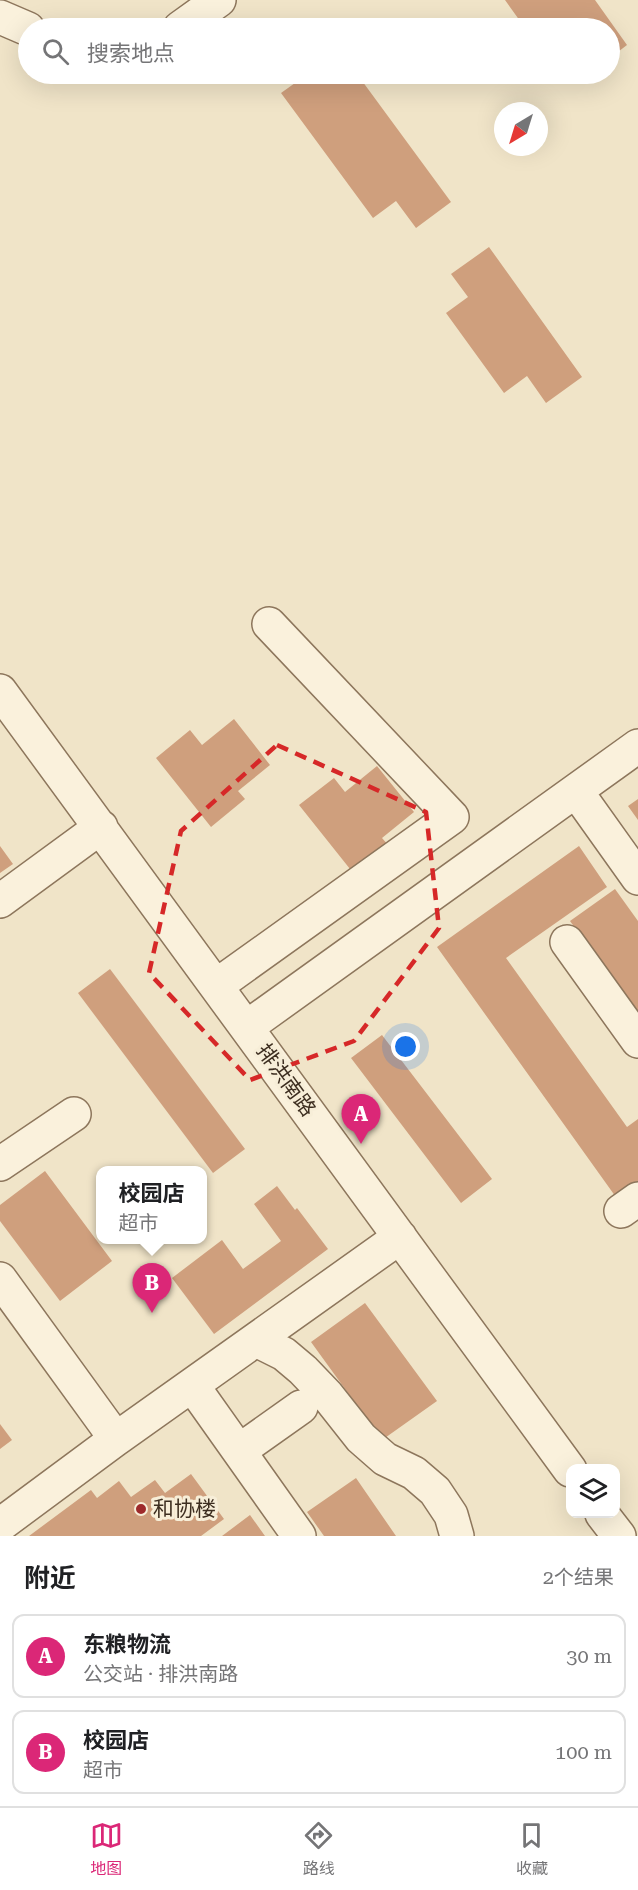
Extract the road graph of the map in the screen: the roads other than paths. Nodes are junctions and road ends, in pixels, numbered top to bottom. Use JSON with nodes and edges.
{"nodes":[{"id":1,"x":219,"y":0,"type":"edge"},
{"id":2,"x":0,"y":17,"type":"edge"},
{"id":3,"x":194,"y":18,"type":"edge"},
{"id":4,"x":18,"y":25,"type":"edge"},
{"id":5,"x":269,"y":624,"type":"dead end"},
{"id":6,"x":0,"y":691,"type":"edge"},
{"id":7,"x":638,"y":746,"type":"edge"},
{"id":8,"x":576,"y":791,"type":"junction"},
{"id":9,"x":101,"y":827,"type":"junction"},
{"id":10,"x":638,"y":878,"type":"edge"},
{"id":11,"x":0,"y":901,"type":"edge"},
{"id":12,"x":567,"y":942,"type":"dead end"},
{"id":13,"x":216,"y":986,"type":"junction"},
{"id":14,"x":247,"y":1027,"type":"junction"},
{"id":15,"x":638,"y":1041,"type":"edge"},
{"id":16,"x":74,"y":1114,"type":"dead end"},
{"id":17,"x":0,"y":1164,"type":"edge"},
{"id":18,"x":400,"y":1237,"type":"junction"},
{"id":19,"x":0,"y":1279,"type":"edge"},
{"id":20,"x":256,"y":1340,"type":"junction"},
{"id":21,"x":192,"y":1385,"type":"junction"},
{"id":22,"x":301,"y":1407,"type":"dead end"},
{"id":23,"x":116,"y":1439,"type":"junction"},
{"id":24,"x":239,"y":1451,"type":"junction"},
{"id":25,"x":566,"y":1465,"type":"edge"},
{"id":26,"x":605,"y":1518,"type":"edge"},
{"id":27,"x":0,"y":1525,"type":"edge"},
{"id":28,"x":298,"y":1536,"type":"edge"},
{"id":29,"x":457,"y":1536,"type":"edge"},
{"id":30,"x":619,"y":1536,"type":"edge"}],
"edges":[{"from":1,"to":3,"type":"street"},
{"from":2,"to":4,"type":"street"},
{"from":5,"to":13,"type":"street"},
{"from":6,"to":9,"type":"street","name":"排洪南路"},
{"from":7,"to":8,"type":"street"},
{"from":8,"to":10,"type":"street"},
{"from":8,"to":14,"type":"street"},
{"from":9,"to":11,"type":"street"},
{"from":9,"to":13,"type":"street","name":"排洪南路"},
{"from":12,"to":15,"type":"street"},
{"from":13,"to":14,"type":"street","name":"排洪南路"},
{"from":14,"to":18,"type":"street","name":"排洪南路"},
{"from":16,"to":17,"type":"street"},
{"from":18,"to":20,"type":"street"},
{"from":18,"to":25,"type":"street","name":"排洪南路"},
{"from":19,"to":23,"type":"street"},
{"from":20,"to":21,"type":"street"},
{"from":20,"to":29,"type":"street"},
{"from":21,"to":23,"type":"street"},
{"from":21,"to":24,"type":"street"},
{"from":22,"to":24,"type":"street"},
{"from":23,"to":27,"type":"street"},
{"from":24,"to":28,"type":"street"},
{"from":26,"to":30,"type":"street"}]}
